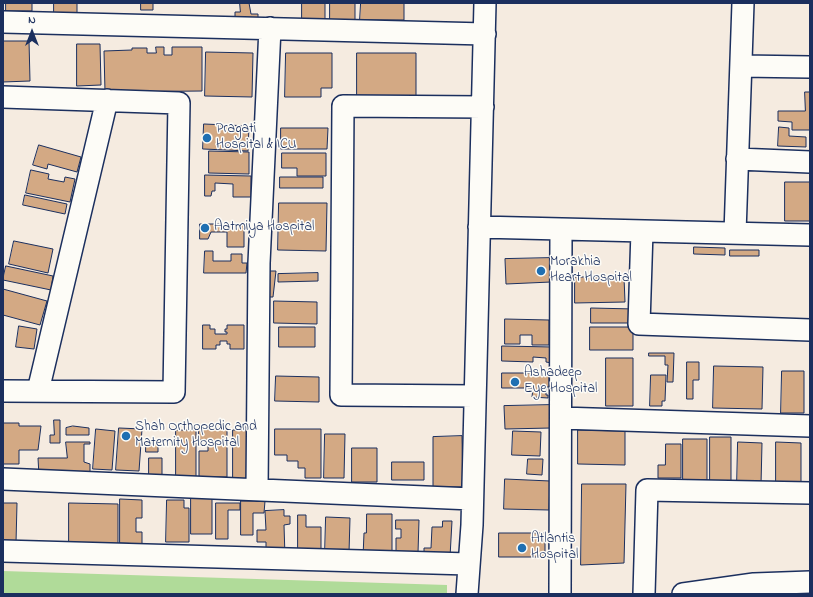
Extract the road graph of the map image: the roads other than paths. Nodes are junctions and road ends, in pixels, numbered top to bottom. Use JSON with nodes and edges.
{"nodes":[{"id":1,"x":486,"y":3,"type":"edge"},
{"id":2,"x":743,"y":3,"type":"edge"},
{"id":3,"x":3,"y":22,"type":"edge"},
{"id":4,"x":270,"y":28,"type":"junction"},
{"id":5,"x":485,"y":34,"type":"junction"},
{"id":6,"x":741,"y":66,"type":"junction"},
{"id":7,"x":810,"y":67,"type":"edge"},
{"id":8,"x":3,"y":97,"type":"edge"},
{"id":9,"x":107,"y":100,"type":"junction"},
{"id":10,"x":483,"y":107,"type":"junction"},
{"id":11,"x":737,"y":159,"type":"junction"},
{"id":12,"x":810,"y":162,"type":"edge"},
{"id":13,"x":479,"y":227,"type":"junction"},
{"id":14,"x":561,"y":229,"type":"junction"},
{"id":15,"x":642,"y":231,"type":"junction"},
{"id":16,"x":735,"y":233,"type":"junction"},
{"id":17,"x":810,"y":235,"type":"edge"},
{"id":18,"x":810,"y":330,"type":"edge"},
{"id":19,"x":3,"y":391,"type":"edge"},
{"id":20,"x":38,"y":391,"type":"junction"},
{"id":21,"x":475,"y":396,"type":"junction"},
{"id":22,"x":560,"y":418,"type":"junction"},
{"id":23,"x":810,"y":426,"type":"edge"},
{"id":24,"x":3,"y":479,"type":"edge"},
{"id":25,"x":257,"y":490,"type":"junction"},
{"id":26,"x":810,"y":493,"type":"edge"},
{"id":27,"x":472,"y":500,"type":"junction"},
{"id":28,"x":3,"y":551,"type":"edge"},
{"id":29,"x":469,"y":564,"type":"junction"},
{"id":30,"x":810,"y":582,"type":"edge"},
{"id":31,"x":467,"y":594,"type":"edge"},
{"id":32,"x":560,"y":594,"type":"edge"},
{"id":33,"x":644,"y":594,"type":"edge"},
{"id":34,"x":683,"y":594,"type":"edge"}],
"edges":[{"from":1,"to":5,"type":"street"},
{"from":2,"to":6,"type":"street"},
{"from":3,"to":4,"type":"street"},
{"from":4,"to":5,"type":"street"},
{"from":4,"to":25,"type":"street"},
{"from":5,"to":10,"type":"street"},
{"from":6,"to":7,"type":"street"},
{"from":6,"to":11,"type":"street"},
{"from":8,"to":9,"type":"street"},
{"from":9,"to":20,"type":"street"},
{"from":9,"to":20,"type":"street"},
{"from":10,"to":13,"type":"street"},
{"from":10,"to":21,"type":"street"},
{"from":11,"to":12,"type":"street"},
{"from":11,"to":16,"type":"street"},
{"from":13,"to":14,"type":"street"},
{"from":13,"to":21,"type":"street"},
{"from":14,"to":15,"type":"street"},
{"from":14,"to":22,"type":"street"},
{"from":15,"to":16,"type":"street"},
{"from":15,"to":18,"type":"street"},
{"from":16,"to":17,"type":"street"},
{"from":19,"to":20,"type":"street"},
{"from":21,"to":27,"type":"street"},
{"from":22,"to":23,"type":"street"},
{"from":22,"to":32,"type":"street"},
{"from":24,"to":25,"type":"street"},
{"from":25,"to":27,"type":"street"},
{"from":26,"to":33,"type":"street"},
{"from":27,"to":29,"type":"street"},
{"from":28,"to":29,"type":"street"},
{"from":29,"to":31,"type":"street"},
{"from":30,"to":34,"type":"street"}]}
